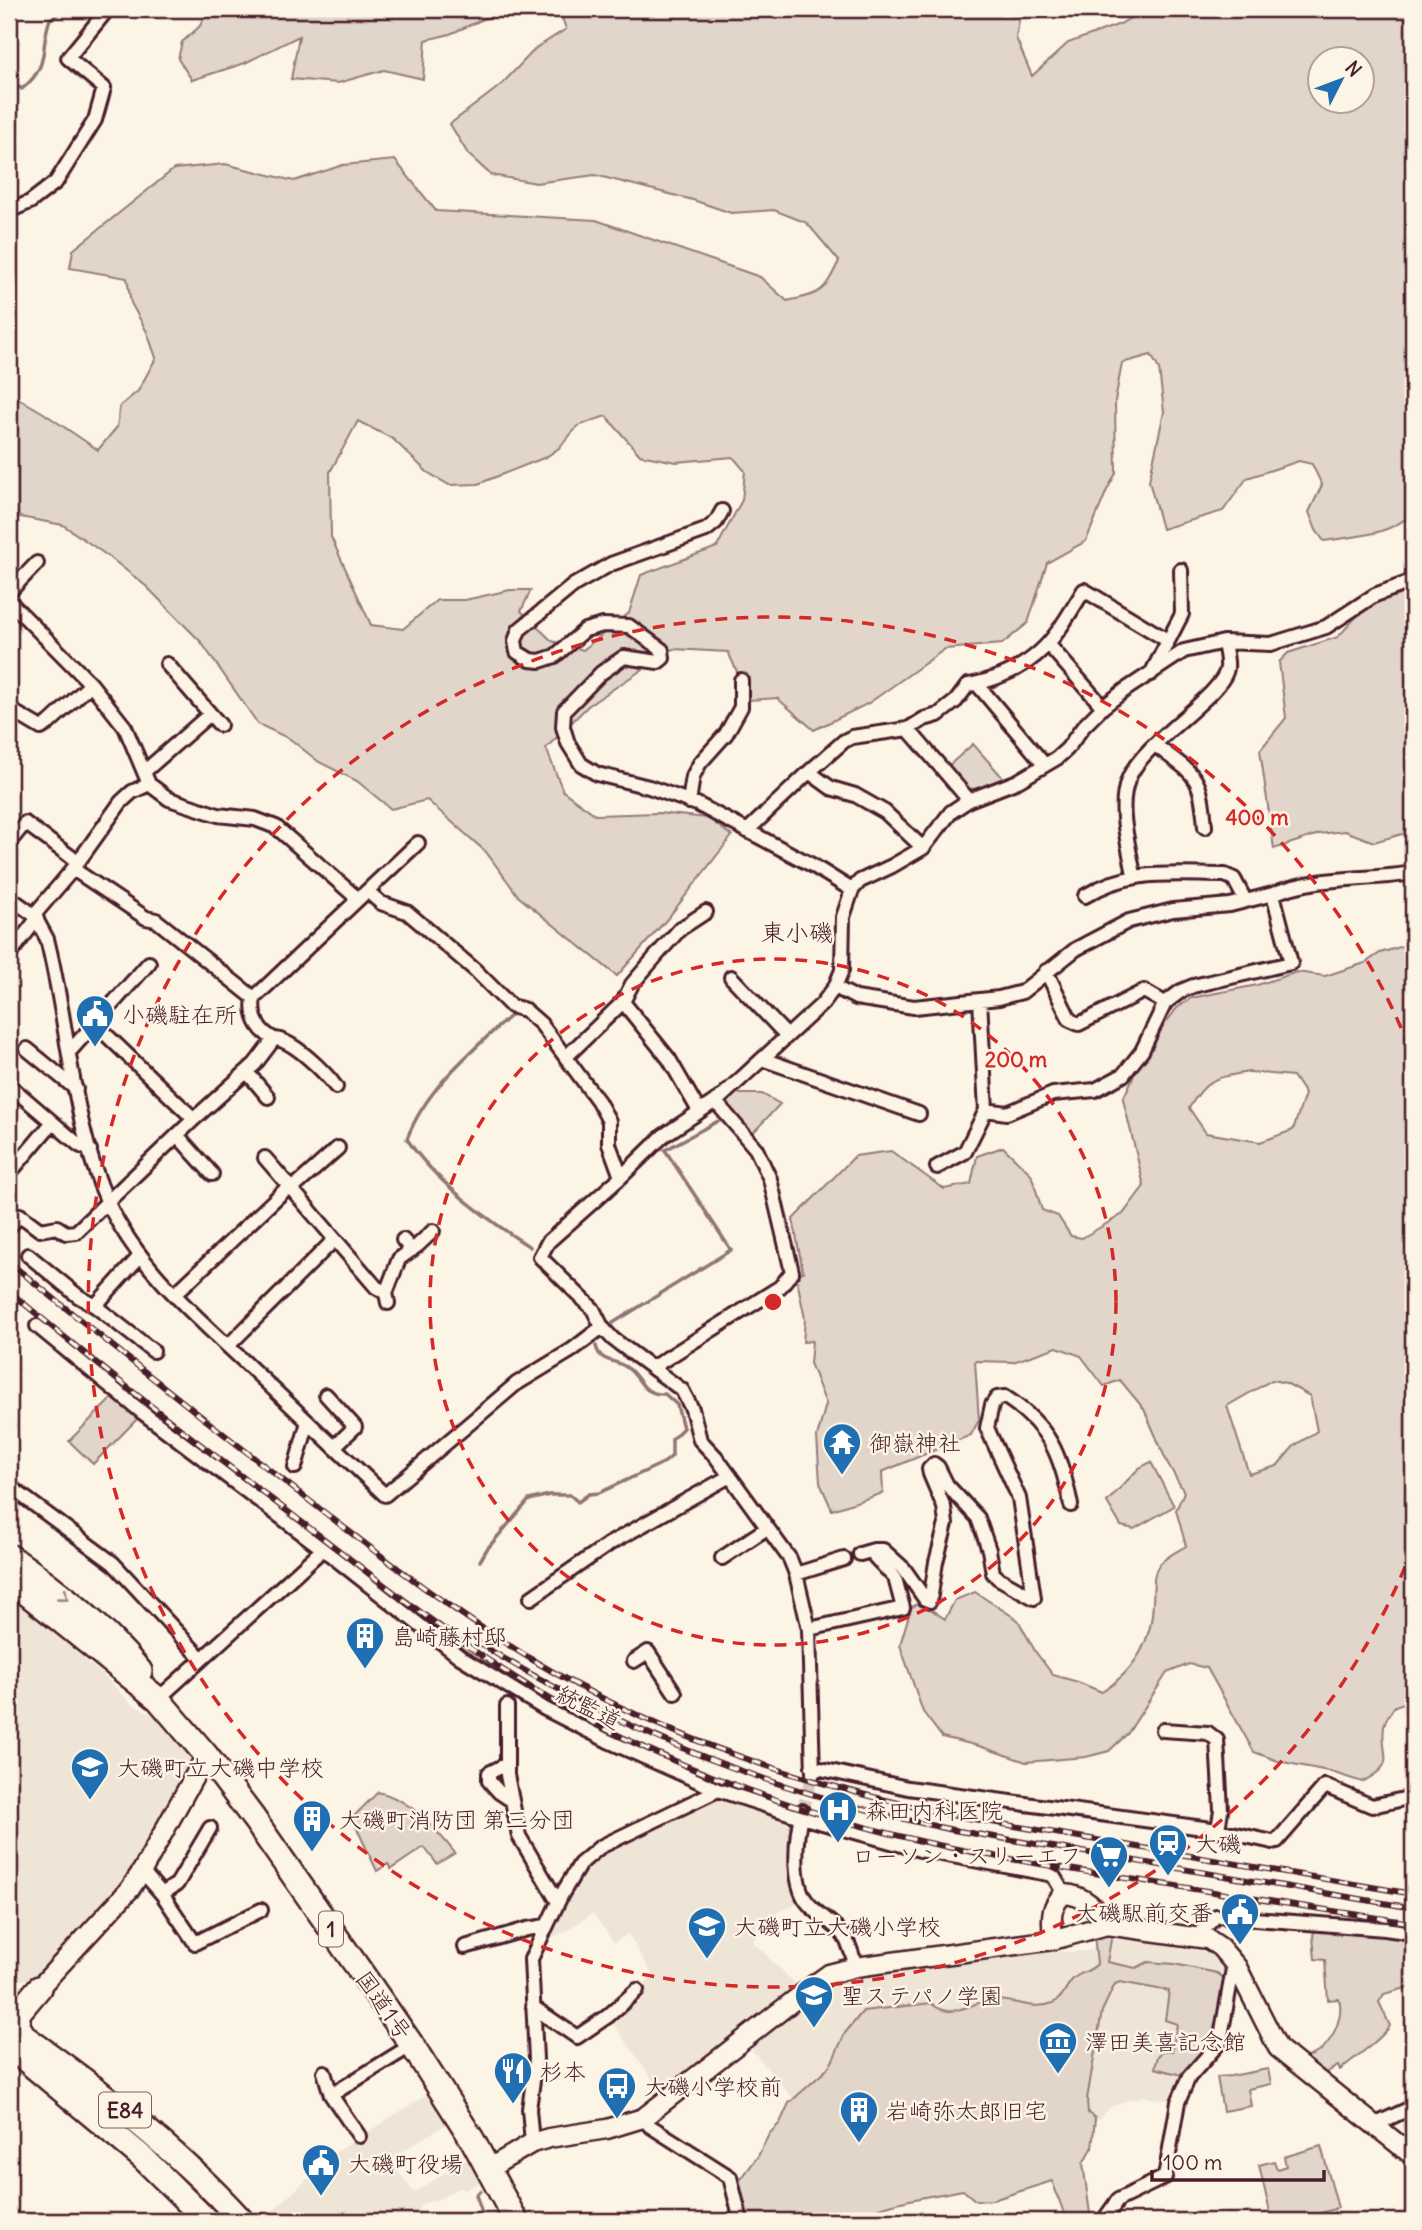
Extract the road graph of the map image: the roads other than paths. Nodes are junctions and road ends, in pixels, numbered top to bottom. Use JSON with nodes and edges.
{"nodes":[{"id":1,"x":108,"y":9,"type":"edge"},
{"id":2,"x":9,"y":211,"type":"edge"},
{"id":3,"x":722,"y":511,"type":"dead end"},
{"id":4,"x":37,"y":563,"type":"dead end"},
{"id":5,"x":1181,"y":570,"type":"dead end"},
{"id":6,"x":1413,"y":581,"type":"edge"},
{"id":7,"x":9,"y":592,"type":"edge"},
{"id":8,"x":9,"y":601,"type":"edge"},
{"id":9,"x":1167,"y":640,"type":"junction"},
{"id":10,"x":1224,"y":642,"type":"junction"},
{"id":11,"x":1048,"y":644,"type":"junction"},
{"id":12,"x":167,"y":664,"type":"dead end"},
{"id":13,"x":1151,"y":674,"type":"junction"},
{"id":14,"x":741,"y":680,"type":"dead end"},
{"id":15,"x":91,"y":684,"type":"junction"},
{"id":16,"x":977,"y":684,"type":"junction"},
{"id":17,"x":1103,"y":707,"type":"junction"},
{"id":18,"x":9,"y":709,"type":"edge"},
{"id":19,"x":210,"y":714,"type":"junction"},
{"id":20,"x":220,"y":725,"type":"dead end"},
{"id":21,"x":908,"y":729,"type":"junction"},
{"id":22,"x":1155,"y":745,"type":"junction"},
{"id":23,"x":1044,"y":764,"type":"junction"},
{"id":24,"x":809,"y":772,"type":"junction"},
{"id":25,"x":147,"y":778,"type":"junction"},
{"id":26,"x":969,"y":800,"type":"junction"},
{"id":27,"x":690,"y":802,"type":"junction"},
{"id":28,"x":1205,"y":827,"type":"dead end"},
{"id":29,"x":747,"y":831,"type":"junction"},
{"id":30,"x":9,"y":843,"type":"edge"},
{"id":31,"x":418,"y":843,"type":"dead end"},
{"id":32,"x":923,"y":848,"type":"junction"},
{"id":33,"x":76,"y":866,"type":"junction"},
{"id":34,"x":1413,"y":873,"type":"edge"},
{"id":35,"x":1134,"y":875,"type":"junction"},
{"id":36,"x":852,"y":890,"type":"junction"},
{"id":37,"x":1273,"y":894,"type":"junction"},
{"id":38,"x":363,"y":895,"type":"junction"},
{"id":39,"x":1085,"y":896,"type":"dead end"},
{"id":40,"x":9,"y":897,"type":"edge"},
{"id":41,"x":1245,"y":900,"type":"junction"},
{"id":42,"x":706,"y":912,"type":"dead end"},
{"id":43,"x":36,"y":917,"type":"junction"},
{"id":44,"x":9,"y":955,"type":"edge"},
{"id":45,"x":149,"y":963,"type":"dead end"},
{"id":46,"x":1046,"y":971,"type":"junction"},
{"id":47,"x":731,"y":976,"type":"dead end"},
{"id":48,"x":835,"y":987,"type":"junction"},
{"id":49,"x":254,"y":998,"type":"junction"},
{"id":50,"x":980,"y":1000,"type":"junction"},
{"id":51,"x":623,"y":1002,"type":"junction"},
{"id":52,"x":1165,"y":1003,"type":"junction"},
{"id":53,"x":95,"y":1024,"type":"junction"},
{"id":54,"x":787,"y":1036,"type":"junction"},
{"id":55,"x":274,"y":1039,"type":"junction"},
{"id":56,"x":27,"y":1049,"type":"dead end"},
{"id":57,"x":70,"y":1051,"type":"junction"},
{"id":58,"x":567,"y":1056,"type":"junction"},
{"id":59,"x":762,"y":1059,"type":"junction"},
{"id":60,"x":247,"y":1072,"type":"junction"},
{"id":61,"x":9,"y":1085,"type":"edge"},
{"id":62,"x":336,"y":1087,"type":"dead end"},
{"id":63,"x":76,"y":1089,"type":"junction"},
{"id":64,"x":268,"y":1097,"type":"dead end"},
{"id":65,"x":715,"y":1101,"type":"junction"},
{"id":66,"x":986,"y":1110,"type":"junction"},
{"id":67,"x":699,"y":1111,"type":"junction"},
{"id":68,"x":919,"y":1114,"type":"dead end"},
{"id":69,"x":194,"y":1119,"type":"junction"},
{"id":70,"x":52,"y":1123,"type":"junction"},
{"id":71,"x":177,"y":1135,"type":"junction"},
{"id":72,"x":90,"y":1150,"type":"junction"},
{"id":73,"x":336,"y":1154,"type":"dead end"},
{"id":74,"x":265,"y":1158,"type":"dead end"},
{"id":75,"x":937,"y":1167,"type":"dead end"},
{"id":76,"x":9,"y":1174,"type":"edge"},
{"id":77,"x":212,"y":1174,"type":"dead end"},
{"id":78,"x":621,"y":1177,"type":"junction"},
{"id":79,"x":290,"y":1188,"type":"junction"},
{"id":80,"x":107,"y":1200,"type":"junction"},
{"id":81,"x":18,"y":1217,"type":"dead end"},
{"id":82,"x":433,"y":1231,"type":"dead end"},
{"id":83,"x":334,"y":1240,"type":"junction"},
{"id":84,"x":403,"y":1240,"type":"dead end"},
{"id":85,"x":412,"y":1250,"type":"junction"},
{"id":86,"x":28,"y":1255,"type":"dead end"},
{"id":87,"x":140,"y":1256,"type":"junction"},
{"id":88,"x":175,"y":1294,"type":"junction"},
{"id":89,"x":94,"y":1307,"type":"junction"},
{"id":90,"x":37,"y":1326,"type":"dead end"},
{"id":91,"x":603,"y":1327,"type":"junction"},
{"id":92,"x":228,"y":1346,"type":"junction"},
{"id":93,"x":134,"y":1355,"type":"dead end"},
{"id":94,"x":653,"y":1367,"type":"junction"},
{"id":95,"x":326,"y":1395,"type":"dead end"},
{"id":96,"x":308,"y":1422,"type":"junction"},
{"id":97,"x":334,"y":1447,"type":"junction"},
{"id":98,"x":295,"y":1467,"type":"dead end"},
{"id":99,"x":730,"y":1476,"type":"junction"},
{"id":100,"x":9,"y":1486,"type":"edge"},
{"id":101,"x":1071,"y":1506,"type":"dead end"},
{"id":102,"x":767,"y":1528,"type":"junction"},
{"id":103,"x":323,"y":1549,"type":"junction"},
{"id":104,"x":874,"y":1550,"type":"junction"},
{"id":105,"x":860,"y":1554,"type":"dead end"},
{"id":106,"x":9,"y":1556,"type":"edge"},
{"id":107,"x":722,"y":1558,"type":"dead end"},
{"id":108,"x":844,"y":1559,"type":"dead end"},
{"id":109,"x":796,"y":1574,"type":"junction"},
{"id":110,"x":9,"y":1579,"type":"edge"},
{"id":111,"x":531,"y":1598,"type":"dead end"},
{"id":112,"x":809,"y":1629,"type":"junction"},
{"id":113,"x":202,"y":1659,"type":"junction"},
{"id":114,"x":634,"y":1661,"type":"dead end"},
{"id":115,"x":674,"y":1693,"type":"dead end"},
{"id":116,"x":163,"y":1694,"type":"junction"},
{"id":117,"x":507,"y":1706,"type":"dead end"},
{"id":118,"x":1163,"y":1730,"type":"dead end"},
{"id":119,"x":206,"y":1755,"type":"junction"},
{"id":120,"x":508,"y":1764,"type":"junction"},
{"id":121,"x":718,"y":1790,"type":"junction"},
{"id":122,"x":1413,"y":1799,"type":"edge"},
{"id":123,"x":511,"y":1800,"type":"junction"},
{"id":124,"x":802,"y":1814,"type":"junction"},
{"id":125,"x":210,"y":1828,"type":"dead end"},
{"id":126,"x":1218,"y":1830,"type":"junction"},
{"id":127,"x":142,"y":1871,"type":"junction"},
{"id":128,"x":162,"y":1894,"type":"junction"},
{"id":129,"x":1064,"y":1894,"type":"junction"},
{"id":130,"x":558,"y":1902,"type":"junction"},
{"id":131,"x":261,"y":1910,"type":"dead end"},
{"id":132,"x":1107,"y":1925,"type":"junction"},
{"id":133,"x":546,"y":1926,"type":"junction"},
{"id":134,"x":527,"y":1929,"type":"junction"},
{"id":135,"x":1413,"y":1933,"type":"edge"},
{"id":136,"x":1196,"y":1937,"type":"junction"},
{"id":137,"x":1053,"y":1940,"type":"junction"},
{"id":138,"x":539,"y":1942,"type":"junction"},
{"id":139,"x":465,"y":1947,"type":"dead end"},
{"id":140,"x":1234,"y":1963,"type":"junction"},
{"id":141,"x":856,"y":1967,"type":"junction"},
{"id":142,"x":39,"y":1988,"type":"junction"},
{"id":143,"x":637,"y":1990,"type":"dead end"},
{"id":144,"x":9,"y":1996,"type":"edge"},
{"id":145,"x":533,"y":2007,"type":"junction"},
{"id":146,"x":13,"y":2039,"type":"edge"},
{"id":147,"x":412,"y":2045,"type":"junction"},
{"id":148,"x":324,"y":2072,"type":"dead end"},
{"id":149,"x":331,"y":2095,"type":"junction"},
{"id":150,"x":1413,"y":2107,"type":"edge"},
{"id":151,"x":643,"y":2118,"type":"junction"},
{"id":152,"x":1374,"y":2126,"type":"junction"},
{"id":153,"x":359,"y":2136,"type":"dead end"},
{"id":154,"x":532,"y":2143,"type":"junction"},
{"id":155,"x":1413,"y":2156,"type":"edge"},
{"id":156,"x":488,"y":2169,"type":"junction"},
{"id":157,"x":207,"y":2221,"type":"edge"},
{"id":158,"x":222,"y":2221,"type":"edge"},
{"id":159,"x":242,"y":2221,"type":"edge"},
{"id":160,"x":516,"y":2221,"type":"edge"},
{"id":161,"x":741,"y":2221,"type":"edge"},
{"id":162,"x":1104,"y":2221,"type":"edge"}],
"edges":[{"from":1,"to":2,"type":"street"},
{"from":3,"to":27,"type":"street"},
{"from":4,"to":7,"type":"street"},
{"from":5,"to":9,"type":"street"},
{"from":6,"to":10,"type":"street"},
{"from":8,"to":15,"type":"street"},
{"from":9,"to":11,"type":"street"},
{"from":9,"to":13,"type":"street"},
{"from":10,"to":13,"type":"street"},
{"from":10,"to":22,"type":"street"},
{"from":11,"to":16,"type":"street"},
{"from":11,"to":17,"type":"street"},
{"from":12,"to":19,"type":"street"},
{"from":13,"to":17,"type":"street"},
{"from":14,"to":27,"type":"street"},
{"from":15,"to":18,"type":"street"},
{"from":15,"to":25,"type":"street"},
{"from":16,"to":21,"type":"street"},
{"from":16,"to":23,"type":"street"},
{"from":17,"to":23,"type":"street"},
{"from":19,"to":20,"type":"street"},
{"from":19,"to":25,"type":"street"},
{"from":21,"to":24,"type":"street"},
{"from":21,"to":26,"type":"street"},
{"from":22,"to":28,"type":"street"},
{"from":22,"to":35,"type":"street"},
{"from":23,"to":26,"type":"street"},
{"from":24,"to":29,"type":"street"},
{"from":24,"to":32,"type":"street"},
{"from":25,"to":33,"type":"street"},
{"from":25,"to":38,"type":"street"},
{"from":26,"to":32,"type":"street"},
{"from":27,"to":29,"type":"street"},
{"from":29,"to":36,"type":"street"},
{"from":30,"to":33,"type":"street"},
{"from":31,"to":38,"type":"street"},
{"from":32,"to":36,"type":"street"},
{"from":33,"to":43,"type":"street"},
{"from":33,"to":49,"type":"street"},
{"from":34,"to":37,"type":"street"},
{"from":35,"to":39,"type":"street"},
{"from":35,"to":41,"type":"street"},
{"from":36,"to":48,"type":"street"},
{"from":37,"to":41,"type":"street"},
{"from":37,"to":52,"type":"street"},
{"from":38,"to":49,"type":"street"},
{"from":38,"to":58,"type":"street"},
{"from":40,"to":43,"type":"street"},
{"from":41,"to":46,"type":"street"},
{"from":42,"to":51,"type":"street"},
{"from":43,"to":44,"type":"street"},
{"from":43,"to":57,"type":"street"},
{"from":45,"to":53,"type":"street"},
{"from":46,"to":50,"type":"street"},
{"from":46,"to":52,"type":"street"},
{"from":47,"to":54,"type":"street"},
{"from":48,"to":50,"type":"street"},
{"from":48,"to":54,"type":"street"},
{"from":49,"to":55,"type":"street"},
{"from":50,"to":66,"type":"street"},
{"from":51,"to":58,"type":"street"},
{"from":51,"to":67,"type":"street"},
{"from":52,"to":66,"type":"street"},
{"from":53,"to":57,"type":"street"},
{"from":53,"to":69,"type":"street"},
{"from":54,"to":59,"type":"street"},
{"from":55,"to":60,"type":"street"},
{"from":55,"to":62,"type":"street"},
{"from":56,"to":63,"type":"street"},
{"from":57,"to":63,"type":"street"},
{"from":58,"to":78,"type":"street"},
{"from":59,"to":65,"type":"street"},
{"from":59,"to":68,"type":"street"},
{"from":60,"to":64,"type":"street"},
{"from":60,"to":69,"type":"street"},
{"from":61,"to":70,"type":"street"},
{"from":63,"to":72,"type":"street"},
{"from":65,"to":67,"type":"street"},
{"from":65,"to":94,"type":"street"},
{"from":66,"to":75,"type":"street"},
{"from":67,"to":78,"type":"street"},
{"from":69,"to":71,"type":"street"},
{"from":70,"to":72,"type":"street"},
{"from":70,"to":76,"type":"street"},
{"from":71,"to":77,"type":"street"},
{"from":71,"to":80,"type":"street"},
{"from":72,"to":80,"type":"street"},
{"from":73,"to":79,"type":"street"},
{"from":74,"to":79,"type":"street"},
{"from":78,"to":91,"type":"street"},
{"from":79,"to":83,"type":"street"},
{"from":79,"to":88,"type":"street"},
{"from":80,"to":81,"type":"street"},
{"from":80,"to":87,"type":"street"},
{"from":82,"to":85,"type":"street"},
{"from":83,"to":85,"type":"street"},
{"from":83,"to":92,"type":"street"},
{"from":84,"to":85,"type":"street"},
{"from":86,"to":89,"type":"street"},
{"from":87,"to":88,"type":"street"},
{"from":87,"to":89,"type":"street"},
{"from":88,"to":92,"type":"street"},
{"from":89,"to":93,"type":"street"},
{"from":90,"to":103,"type":"street","name":"統監道"},
{"from":91,"to":94,"type":"street"},
{"from":91,"to":97,"type":"street"},
{"from":92,"to":96,"type":"street"},
{"from":94,"to":99,"type":"street"},
{"from":95,"to":97,"type":"street"},
{"from":96,"to":97,"type":"street"},
{"from":96,"to":98,"type":"street"},
{"from":99,"to":102,"type":"street"},
{"from":99,"to":111,"type":"street"},
{"from":100,"to":113,"type":"street"},
{"from":101,"to":104,"type":"street"},
{"from":102,"to":107,"type":"street"},
{"from":102,"to":109,"type":"street"},
{"from":103,"to":113,"type":"street"},
{"from":103,"to":121,"type":"street","name":"統監道"},
{"from":104,"to":105,"type":"street"},
{"from":104,"to":112,"type":"street"},
{"from":106,"to":116,"type":"highway","name":"国道1号","number":"1","one_way":true},
{"from":108,"to":109,"type":"street"},
{"from":109,"to":112,"type":"street"},
{"from":110,"to":116,"type":"highway","name":"国道1号","number":"1"},
{"from":112,"to":126,"type":"street"},
{"from":113,"to":116,"type":"street"},
{"from":114,"to":115,"type":"street"},
{"from":116,"to":119,"type":"highway","name":"国道1号","number":"1"},
{"from":117,"to":120,"type":"street"},
{"from":118,"to":126,"type":"street"},
{"from":119,"to":127,"type":"street"},
{"from":119,"to":147,"type":"highway","name":"国道1号","number":"1"},
{"from":120,"to":123,"type":"street"},
{"from":120,"to":123,"type":"street"},
{"from":121,"to":124,"type":"street","name":"統監道"},
{"from":121,"to":130,"type":"street"},
{"from":122,"to":126,"type":"street"},
{"from":123,"to":130,"type":"street"},
{"from":124,"to":129,"type":"street","name":"統監道"},
{"from":124,"to":141,"type":"street"},
{"from":125,"to":128,"type":"street"},
{"from":127,"to":128,"type":"street"},
{"from":127,"to":142,"type":"street"},
{"from":128,"to":131,"type":"street"},
{"from":129,"to":132,"type":"street"},
{"from":129,"to":137,"type":"street"},
{"from":130,"to":133,"type":"street"},
{"from":132,"to":136,"type":"street"},
{"from":132,"to":137,"type":"street"},
{"from":133,"to":134,"type":"street"},
{"from":133,"to":138,"type":"street"},
{"from":134,"to":138,"type":"street"},
{"from":134,"to":139,"type":"street"},
{"from":135,"to":136,"type":"street"},
{"from":136,"to":140,"type":"street"},
{"from":137,"to":141,"type":"street"},
{"from":138,"to":145,"type":"street"},
{"from":140,"to":152,"type":"street"},
{"from":140,"to":162,"type":"street"},
{"from":141,"to":151,"type":"street"},
{"from":142,"to":144,"type":"highway"},
{"from":142,"to":146,"type":"highway"},
{"from":143,"to":145,"type":"street"},
{"from":145,"to":154,"type":"street"},
{"from":146,"to":157,"type":"highway"},
{"from":146,"to":158,"type":"highway","number":"E84"},
{"from":146,"to":159,"type":"highway","number":"E84"},
{"from":147,"to":149,"type":"street"},
{"from":147,"to":156,"type":"highway","name":"国道1号","number":"1"},
{"from":148,"to":149,"type":"street"},
{"from":149,"to":153,"type":"street"},
{"from":150,"to":152,"type":"street"},
{"from":151,"to":154,"type":"street"},
{"from":151,"to":161,"type":"street"},
{"from":152,"to":155,"type":"street"},
{"from":154,"to":156,"type":"street"},
{"from":156,"to":160,"type":"highway","name":"国道1号","number":"1"}]}
